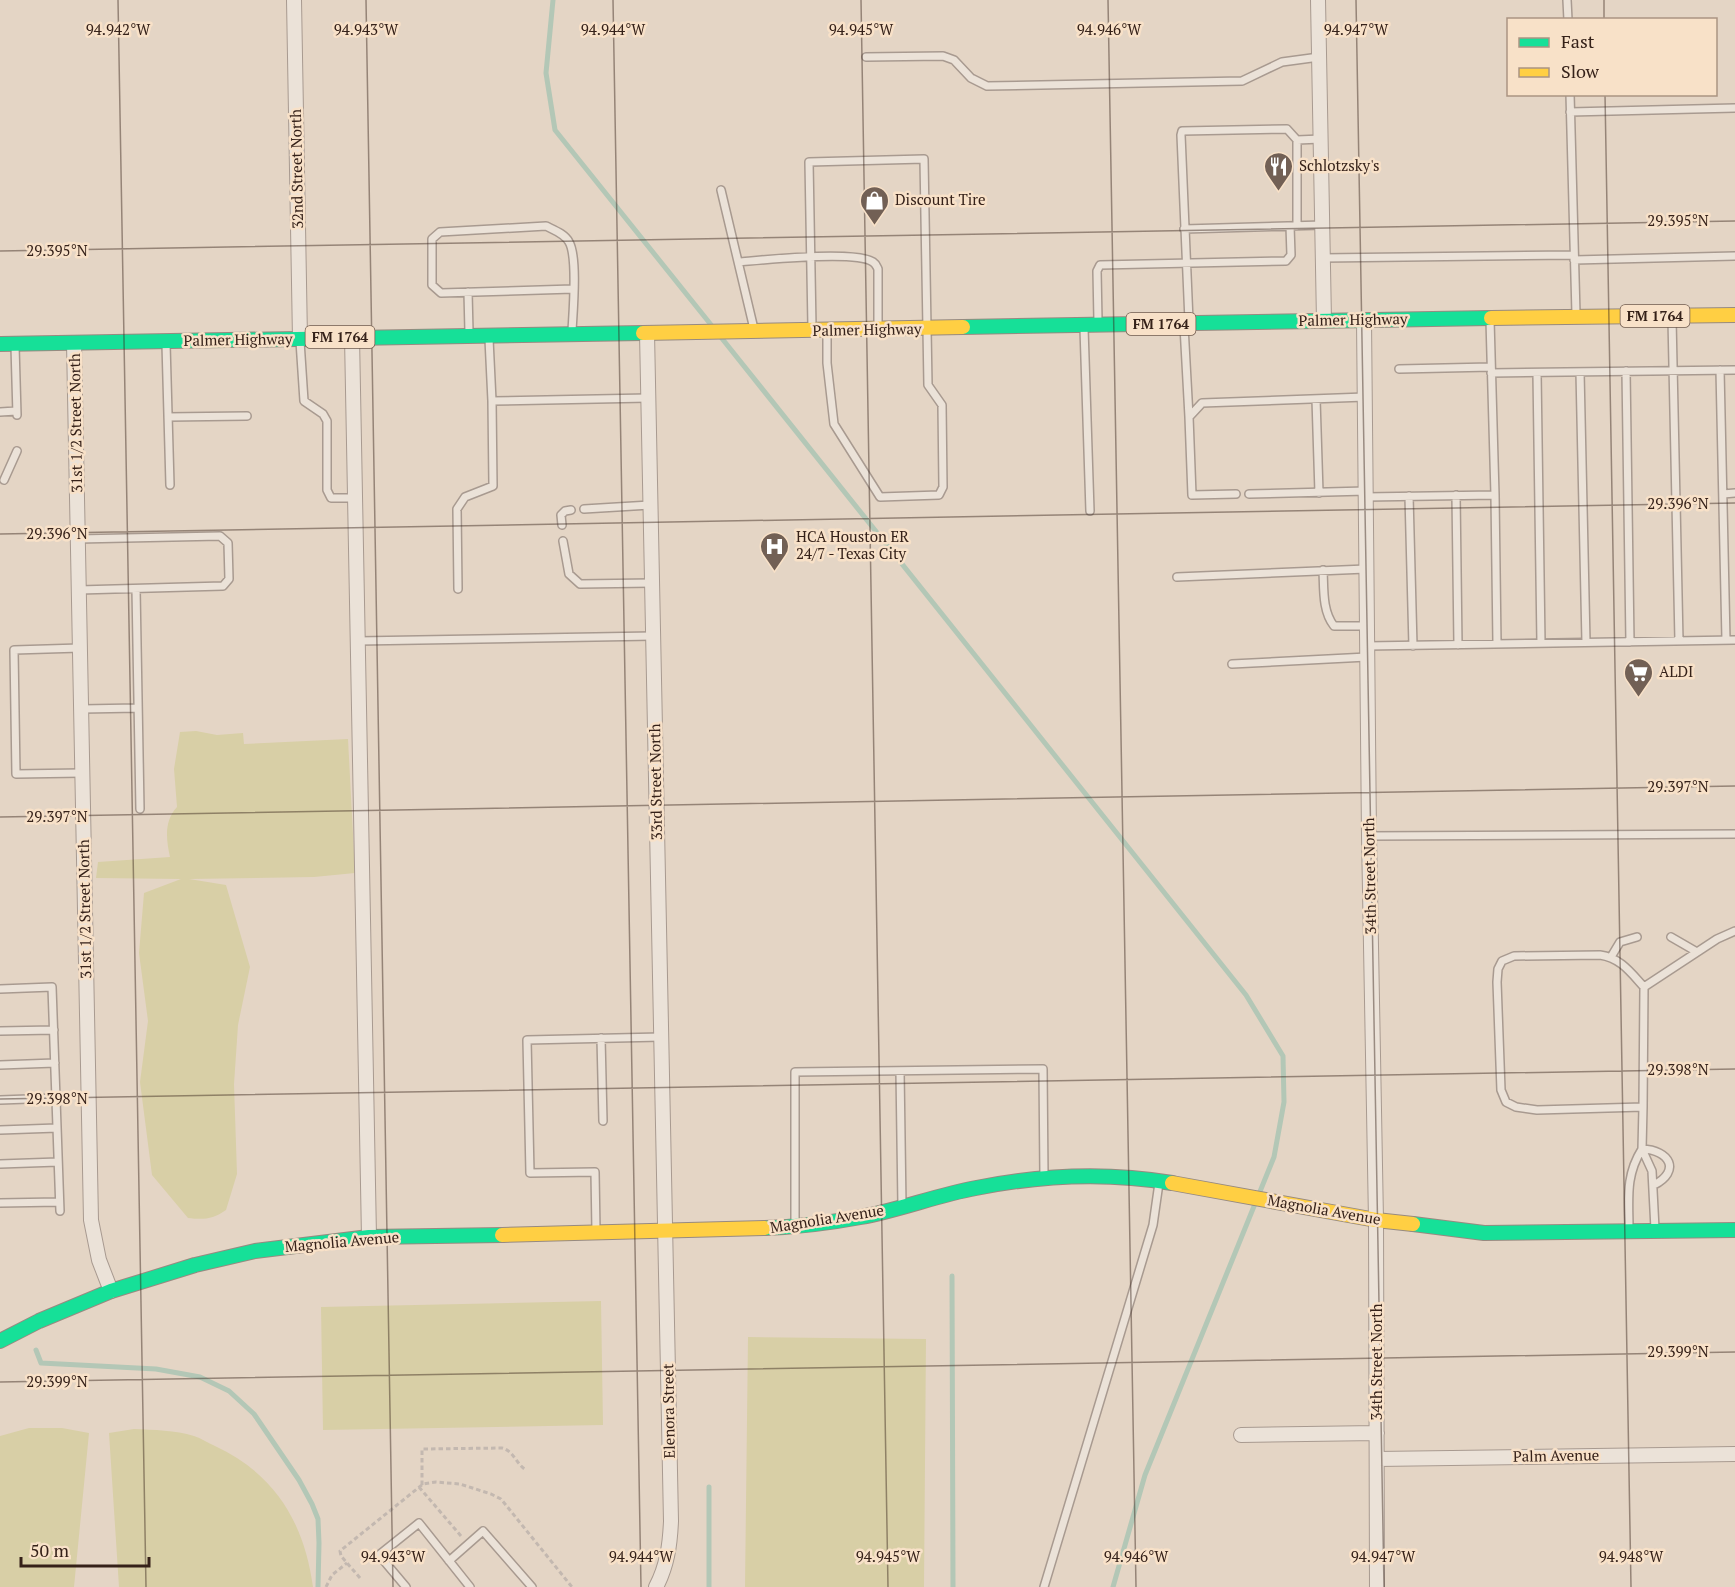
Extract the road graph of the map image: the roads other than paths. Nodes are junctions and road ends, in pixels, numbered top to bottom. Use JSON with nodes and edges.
{"nodes":[{"id":1,"x":294,"y":0,"type":"edge"},
{"id":2,"x":1318,"y":0,"type":"edge"},
{"id":3,"x":1567,"y":0,"type":"edge"},
{"id":4,"x":1568,"y":18,"type":"edge"},
{"id":5,"x":866,"y":57,"type":"dead end"},
{"id":6,"x":1319,"y":57,"type":"junction"},
{"id":7,"x":1570,"y":96,"type":"edge"},
{"id":8,"x":1735,"y":108,"type":"edge"},
{"id":9,"x":1570,"y":112,"type":"junction"},
{"id":10,"x":1321,"y":139,"type":"junction"},
{"id":11,"x":1297,"y":140,"type":"junction"},
{"id":12,"x":721,"y":189,"type":"dead end"},
{"id":13,"x":1323,"y":225,"type":"junction"},
{"id":14,"x":1294,"y":226,"type":"junction"},
{"id":15,"x":1184,"y":229,"type":"junction"},
{"id":16,"x":1735,"y":256,"type":"edge"},
{"id":17,"x":811,"y":257,"type":"junction"},
{"id":18,"x":1574,"y":257,"type":"junction"},
{"id":19,"x":1323,"y":258,"type":"junction"},
{"id":20,"x":739,"y":262,"type":"junction"},
{"id":21,"x":1186,"y":263,"type":"junction"},
{"id":22,"x":573,"y":289,"type":"junction"},
{"id":23,"x":468,"y":292,"type":"junction"},
{"id":24,"x":1735,"y":315,"type":"edge"},
{"id":25,"x":1576,"y":316,"type":"junction"},
{"id":26,"x":1672,"y":316,"type":"junction"},
{"id":27,"x":1490,"y":318,"type":"junction"},
{"id":28,"x":1364,"y":320,"type":"junction"},
{"id":29,"x":1324,"y":321,"type":"junction"},
{"id":30,"x":1187,"y":323,"type":"junction"},
{"id":31,"x":1091,"y":325,"type":"junction"},
{"id":32,"x":927,"y":328,"type":"junction"},
{"id":33,"x":878,"y":329,"type":"junction"},
{"id":34,"x":820,"y":331,"type":"junction"},
{"id":35,"x":750,"y":332,"type":"junction"},
{"id":36,"x":647,"y":333,"type":"junction"},
{"id":37,"x":572,"y":334,"type":"junction"},
{"id":38,"x":469,"y":335,"type":"junction"},
{"id":39,"x":489,"y":335,"type":"junction"},
{"id":40,"x":352,"y":337,"type":"junction"},
{"id":41,"x":300,"y":339,"type":"junction"},
{"id":42,"x":166,"y":341,"type":"junction"},
{"id":43,"x":74,"y":343,"type":"junction"},
{"id":44,"x":0,"y":344,"type":"edge"},
{"id":45,"x":15,"y":344,"type":"junction"},
{"id":46,"x":1399,"y":369,"type":"dead end"},
{"id":47,"x":1735,"y":369,"type":"edge"},
{"id":48,"x":1491,"y":370,"type":"junction"},
{"id":49,"x":1672,"y":370,"type":"junction"},
{"id":50,"x":1719,"y":370,"type":"junction"},
{"id":51,"x":1626,"y":371,"type":"junction"},
{"id":52,"x":1580,"y":372,"type":"junction"},
{"id":53,"x":1537,"y":373,"type":"junction"},
{"id":54,"x":1365,"y":397,"type":"junction"},
{"id":55,"x":648,"y":398,"type":"junction"},
{"id":56,"x":1316,"y":399,"type":"junction"},
{"id":57,"x":492,"y":401,"type":"junction"},
{"id":58,"x":0,"y":412,"type":"edge"},
{"id":59,"x":247,"y":416,"type":"dead end"},
{"id":60,"x":168,"y":417,"type":"junction"},
{"id":61,"x":1190,"y":417,"type":"junction"},
{"id":62,"x":17,"y":451,"type":"dead end"},
{"id":63,"x":4,"y":480,"type":"dead end"},
{"id":64,"x":170,"y":485,"type":"dead end"},
{"id":65,"x":1319,"y":493,"type":"junction"},
{"id":66,"x":1735,"y":493,"type":"edge"},
{"id":67,"x":1236,"y":494,"type":"dead end"},
{"id":68,"x":1249,"y":494,"type":"dead end"},
{"id":69,"x":1366,"y":494,"type":"junction"},
{"id":70,"x":1723,"y":494,"type":"junction"},
{"id":71,"x":1456,"y":495,"type":"junction"},
{"id":72,"x":1495,"y":495,"type":"junction"},
{"id":73,"x":1410,"y":496,"type":"junction"},
{"id":74,"x":355,"y":498,"type":"junction"},
{"id":75,"x":650,"y":505,"type":"junction"},
{"id":76,"x":584,"y":509,"type":"dead end"},
{"id":77,"x":571,"y":510,"type":"dead end"},
{"id":78,"x":1090,"y":511,"type":"dead end"},
{"id":79,"x":562,"y":525,"type":"dead end"},
{"id":80,"x":78,"y":540,"type":"junction"},
{"id":81,"x":563,"y":541,"type":"dead end"},
{"id":82,"x":1366,"y":569,"type":"junction"},
{"id":83,"x":1323,"y":570,"type":"junction"},
{"id":84,"x":1177,"y":577,"type":"dead end"},
{"id":85,"x":652,"y":584,"type":"junction"},
{"id":86,"x":136,"y":589,"type":"junction"},
{"id":87,"x":458,"y":589,"type":"dead end"},
{"id":88,"x":79,"y":590,"type":"junction"},
{"id":89,"x":1367,"y":626,"type":"junction"},
{"id":90,"x":653,"y":636,"type":"junction"},
{"id":91,"x":1726,"y":640,"type":"junction"},
{"id":92,"x":1735,"y":640,"type":"edge"},
{"id":93,"x":1679,"y":641,"type":"junction"},
{"id":94,"x":358,"y":642,"type":"junction"},
{"id":95,"x":1586,"y":642,"type":"junction"},
{"id":96,"x":1630,"y":642,"type":"junction"},
{"id":97,"x":1540,"y":643,"type":"junction"},
{"id":98,"x":1497,"y":644,"type":"junction"},
{"id":99,"x":1458,"y":645,"type":"junction"},
{"id":100,"x":1413,"y":646,"type":"junction"},
{"id":101,"x":80,"y":648,"type":"junction"},
{"id":102,"x":1367,"y":652,"type":"junction"},
{"id":103,"x":1232,"y":664,"type":"dead end"},
{"id":104,"x":138,"y":708,"type":"junction"},
{"id":105,"x":82,"y":709,"type":"junction"},
{"id":106,"x":82,"y":773,"type":"junction"},
{"id":107,"x":140,"y":809,"type":"dead end"},
{"id":108,"x":1735,"y":834,"type":"edge"},
{"id":109,"x":1369,"y":836,"type":"junction"},
{"id":110,"x":1735,"y":931,"type":"edge"},
{"id":111,"x":1636,"y":937,"type":"dead end"},
{"id":112,"x":1671,"y":937,"type":"dead end"},
{"id":113,"x":1697,"y":952,"type":"junction"},
{"id":114,"x":1611,"y":957,"type":"junction"},
{"id":115,"x":1644,"y":987,"type":"junction"},
{"id":116,"x":0,"y":989,"type":"edge"},
{"id":117,"x":54,"y":1030,"type":"junction"},
{"id":118,"x":0,"y":1031,"type":"edge"},
{"id":119,"x":661,"y":1037,"type":"junction"},
{"id":120,"x":601,"y":1038,"type":"junction"},
{"id":121,"x":55,"y":1063,"type":"junction"},
{"id":122,"x":0,"y":1065,"type":"edge"},
{"id":123,"x":900,"y":1071,"type":"junction"},
{"id":124,"x":56,"y":1098,"type":"junction"},
{"id":125,"x":0,"y":1100,"type":"edge"},
{"id":126,"x":1642,"y":1107,"type":"junction"},
{"id":127,"x":603,"y":1121,"type":"dead end"},
{"id":128,"x":57,"y":1128,"type":"junction"},
{"id":129,"x":0,"y":1130,"type":"edge"},
{"id":130,"x":1642,"y":1149,"type":"junction"},
{"id":131,"x":58,"y":1162,"type":"junction"},
{"id":132,"x":0,"y":1164,"type":"edge"},
{"id":133,"x":1044,"y":1178,"type":"junction"},
{"id":134,"x":1159,"y":1181,"type":"junction"},
{"id":135,"x":1654,"y":1185,"type":"junction"},
{"id":136,"x":59,"y":1202,"type":"junction"},
{"id":137,"x":0,"y":1203,"type":"edge"},
{"id":138,"x":902,"y":1206,"type":"junction"},
{"id":139,"x":60,"y":1211,"type":"dead end"},
{"id":140,"x":1376,"y":1220,"type":"junction"},
{"id":141,"x":795,"y":1226,"type":"junction"},
{"id":142,"x":1735,"y":1230,"type":"edge"},
{"id":143,"x":1656,"y":1231,"type":"junction"},
{"id":144,"x":665,"y":1232,"type":"junction"},
{"id":145,"x":1629,"y":1232,"type":"junction"},
{"id":146,"x":596,"y":1233,"type":"junction"},
{"id":147,"x":369,"y":1237,"type":"junction"},
{"id":148,"x":111,"y":1291,"type":"junction"},
{"id":149,"x":0,"y":1341,"type":"edge"},
{"id":150,"x":1377,"y":1433,"type":"junction"},
{"id":151,"x":1241,"y":1435,"type":"dead end"},
{"id":152,"x":1735,"y":1454,"type":"edge"},
{"id":153,"x":1377,"y":1459,"type":"junction"},
{"id":154,"x":449,"y":1561,"type":"junction"},
{"id":155,"x":406,"y":1587,"type":"edge"},
{"id":156,"x":470,"y":1587,"type":"edge"},
{"id":157,"x":532,"y":1587,"type":"edge"},
{"id":158,"x":656,"y":1587,"type":"edge"},
{"id":159,"x":1044,"y":1587,"type":"edge"},
{"id":160,"x":1377,"y":1587,"type":"edge"}],
"edges":[{"from":1,"to":41,"type":"street","name":"32nd Street North"},
{"from":2,"to":6,"type":"street"},
{"from":3,"to":4,"type":"lane"},
{"from":5,"to":6,"type":"lane"},
{"from":6,"to":10,"type":"street"},
{"from":7,"to":9,"type":"lane"},
{"from":8,"to":9,"type":"lane"},
{"from":9,"to":18,"type":"lane"},
{"from":10,"to":11,"type":"lane"},
{"from":10,"to":13,"type":"street"},
{"from":11,"to":14,"type":"lane"},
{"from":11,"to":15,"type":"lane"},
{"from":12,"to":20,"type":"lane"},
{"from":13,"to":14,"type":"lane"},
{"from":13,"to":19,"type":"street"},
{"from":14,"to":15,"type":"lane"},
{"from":14,"to":21,"type":"lane"},
{"from":15,"to":21,"type":"lane"},
{"from":16,"to":18,"type":"lane"},
{"from":17,"to":20,"type":"lane"},
{"from":17,"to":32,"type":"lane"},
{"from":17,"to":33,"type":"lane"},
{"from":17,"to":34,"type":"lane"},
{"from":18,"to":19,"type":"lane"},
{"from":18,"to":25,"type":"lane"},
{"from":19,"to":29,"type":"street"},
{"from":20,"to":35,"type":"lane"},
{"from":21,"to":30,"type":"lane"},
{"from":21,"to":31,"type":"lane"},
{"from":22,"to":23,"type":"lane"},
{"from":22,"to":23,"type":"lane"},
{"from":22,"to":37,"type":"lane"},
{"from":23,"to":38,"type":"lane"},
{"from":24,"to":26,"type":"street","name":"Palmer Highway","number":"FM 1764"},
{"from":25,"to":26,"type":"street","name":"Palmer Highway","number":"FM 1764"},
{"from":25,"to":27,"type":"street","name":"Palmer Highway","number":"FM 1764"},
{"from":26,"to":49,"type":"lane"},
{"from":27,"to":28,"type":"street","name":"Palmer Highway","number":"FM 1764"},
{"from":27,"to":48,"type":"lane"},
{"from":28,"to":29,"type":"street","name":"Palmer Highway","number":"FM 1764"},
{"from":28,"to":54,"type":"street","name":"34th Street North"},
{"from":29,"to":30,"type":"street","name":"Palmer Highway","number":"FM 1764"},
{"from":30,"to":31,"type":"street","name":"Palmer Highway","number":"FM 1764"},
{"from":30,"to":61,"type":"lane"},
{"from":31,"to":32,"type":"street","name":"Palmer Highway","number":"FM 1764"},
{"from":31,"to":78,"type":"lane"},
{"from":32,"to":33,"type":"street","name":"Palmer Highway","number":"FM 1764"},
{"from":32,"to":34,"type":"lane"},
{"from":33,"to":34,"type":"street","name":"Palmer Highway","number":"FM 1764"},
{"from":34,"to":35,"type":"street","name":"Palmer Highway","number":"FM 1764"},
{"from":35,"to":36,"type":"street","name":"Palmer Highway","number":"FM 1764"},
{"from":36,"to":37,"type":"street","name":"Palmer Highway","number":"FM 1764"},
{"from":36,"to":55,"type":"street","name":"33rd Street North"},
{"from":37,"to":39,"type":"street","name":"Palmer Highway","number":"FM 1764"},
{"from":38,"to":39,"type":"street","name":"Palmer Highway","number":"FM 1764"},
{"from":38,"to":40,"type":"street","name":"Palmer Highway","number":"FM 1764"},
{"from":39,"to":57,"type":"lane"},
{"from":40,"to":41,"type":"street","name":"Palmer Highway","number":"FM 1764"},
{"from":40,"to":74,"type":"street"},
{"from":41,"to":42,"type":"street","name":"Palmer Highway","number":"FM 1764"},
{"from":41,"to":74,"type":"lane"},
{"from":42,"to":43,"type":"street","name":"Palmer Highway","number":"FM 1764"},
{"from":42,"to":60,"type":"lane"},
{"from":43,"to":45,"type":"street","name":"Palmer Highway","number":"FM 1764"},
{"from":43,"to":80,"type":"street","name":"31st 1/2 Street North"},
{"from":44,"to":45,"type":"street","name":"Palmer Highway","number":"FM 1764"},
{"from":45,"to":58,"type":"lane"},
{"from":46,"to":48,"type":"lane"},
{"from":47,"to":50,"type":"lane"},
{"from":48,"to":53,"type":"lane"},
{"from":48,"to":72,"type":"lane"},
{"from":49,"to":50,"type":"lane"},
{"from":49,"to":51,"type":"lane"},
{"from":49,"to":93,"type":"lane"},
{"from":50,"to":70,"type":"lane"},
{"from":51,"to":52,"type":"lane"},
{"from":51,"to":96,"type":"lane"},
{"from":52,"to":53,"type":"lane"},
{"from":52,"to":95,"type":"lane"},
{"from":53,"to":97,"type":"lane"},
{"from":54,"to":56,"type":"lane"},
{"from":54,"to":69,"type":"street","name":"34th Street North"},
{"from":55,"to":57,"type":"lane"},
{"from":55,"to":75,"type":"street","name":"33rd Street North"},
{"from":56,"to":61,"type":"lane"},
{"from":56,"to":65,"type":"lane"},
{"from":57,"to":87,"type":"lane"},
{"from":59,"to":60,"type":"lane"},
{"from":60,"to":64,"type":"lane"},
{"from":61,"to":67,"type":"lane"},
{"from":62,"to":63,"type":"lane"},
{"from":65,"to":68,"type":"lane"},
{"from":65,"to":69,"type":"lane"},
{"from":66,"to":70,"type":"lane"},
{"from":69,"to":73,"type":"lane"},
{"from":69,"to":82,"type":"street","name":"34th Street North"},
{"from":70,"to":91,"type":"lane"},
{"from":71,"to":72,"type":"lane"},
{"from":71,"to":73,"type":"lane"},
{"from":71,"to":99,"type":"lane"},
{"from":72,"to":98,"type":"lane"},
{"from":73,"to":100,"type":"lane"},
{"from":74,"to":94,"type":"street"},
{"from":75,"to":76,"type":"lane"},
{"from":75,"to":85,"type":"street","name":"33rd Street North"},
{"from":77,"to":79,"type":"lane"},
{"from":80,"to":86,"type":"lane"},
{"from":80,"to":88,"type":"street","name":"31st 1/2 Street North"},
{"from":81,"to":85,"type":"lane"},
{"from":82,"to":83,"type":"lane"},
{"from":82,"to":89,"type":"street","name":"34th Street North"},
{"from":83,"to":84,"type":"lane"},
{"from":83,"to":89,"type":"lane"},
{"from":85,"to":90,"type":"street","name":"33rd Street North"},
{"from":86,"to":88,"type":"lane"},
{"from":86,"to":104,"type":"lane"},
{"from":88,"to":101,"type":"street","name":"31st 1/2 Street North"},
{"from":89,"to":102,"type":"street","name":"34th Street North"},
{"from":90,"to":94,"type":"lane"},
{"from":90,"to":119,"type":"street","name":"33rd Street North"},
{"from":91,"to":92,"type":"lane"},
{"from":91,"to":93,"type":"lane"},
{"from":93,"to":96,"type":"lane"},
{"from":94,"to":147,"type":"street"},
{"from":95,"to":96,"type":"lane"},
{"from":95,"to":97,"type":"lane"},
{"from":97,"to":98,"type":"lane"},
{"from":98,"to":99,"type":"lane"},
{"from":99,"to":100,"type":"lane"},
{"from":100,"to":102,"type":"lane"},
{"from":101,"to":105,"type":"street","name":"31st 1/2 Street North"},
{"from":101,"to":106,"type":"lane"},
{"from":102,"to":103,"type":"lane"},
{"from":102,"to":109,"type":"street","name":"34th Street North"},
{"from":104,"to":105,"type":"lane"},
{"from":104,"to":107,"type":"lane"},
{"from":105,"to":106,"type":"street","name":"31st 1/2 Street North"},
{"from":106,"to":148,"type":"street","name":"31st 1/2 Street North"},
{"from":108,"to":109,"type":"lane"},
{"from":109,"to":140,"type":"street","name":"34th Street North"},
{"from":110,"to":113,"type":"lane"},
{"from":111,"to":114,"type":"lane"},
{"from":112,"to":113,"type":"lane"},
{"from":113,"to":115,"type":"lane"},
{"from":114,"to":115,"type":"lane"},
{"from":114,"to":126,"type":"lane"},
{"from":115,"to":126,"type":"lane"},
{"from":116,"to":117,"type":"lane"},
{"from":117,"to":118,"type":"lane"},
{"from":117,"to":121,"type":"lane"},
{"from":119,"to":120,"type":"lane"},
{"from":119,"to":144,"type":"street","name":"33rd Street North"},
{"from":120,"to":127,"type":"lane"},
{"from":120,"to":146,"type":"lane"},
{"from":121,"to":122,"type":"lane"},
{"from":121,"to":124,"type":"lane"},
{"from":123,"to":133,"type":"lane"},
{"from":123,"to":138,"type":"lane"},
{"from":123,"to":141,"type":"lane"},
{"from":124,"to":125,"type":"lane"},
{"from":124,"to":128,"type":"lane"},
{"from":126,"to":130,"type":"lane"},
{"from":128,"to":129,"type":"lane"},
{"from":128,"to":131,"type":"lane"},
{"from":130,"to":135,"type":"lane"},
{"from":130,"to":135,"type":"lane"},
{"from":130,"to":145,"type":"lane"},
{"from":131,"to":132,"type":"lane"},
{"from":131,"to":136,"type":"lane"},
{"from":133,"to":134,"type":"street","name":"Magnolia Avenue"},
{"from":133,"to":138,"type":"street","name":"Magnolia Avenue"},
{"from":134,"to":140,"type":"street","name":"Magnolia Avenue"},
{"from":134,"to":159,"type":"lane"},
{"from":135,"to":143,"type":"lane"},
{"from":136,"to":137,"type":"lane"},
{"from":136,"to":139,"type":"lane"},
{"from":138,"to":141,"type":"street","name":"Magnolia Avenue"},
{"from":140,"to":145,"type":"street","name":"Magnolia Avenue"},
{"from":140,"to":150,"type":"street","name":"34th Street North"},
{"from":141,"to":144,"type":"street","name":"Magnolia Avenue"},
{"from":142,"to":143,"type":"street","name":"Magnolia Avenue"},
{"from":143,"to":145,"type":"street","name":"Magnolia Avenue"},
{"from":144,"to":146,"type":"street","name":"Magnolia Avenue"},
{"from":144,"to":158,"type":"street","name":"Elenora Street"},
{"from":146,"to":147,"type":"street","name":"Magnolia Avenue"},
{"from":147,"to":148,"type":"street","name":"Magnolia Avenue"},
{"from":148,"to":149,"type":"street","name":"Magnolia Avenue"},
{"from":150,"to":151,"type":"street"},
{"from":150,"to":153,"type":"street","name":"34th Street North"},
{"from":152,"to":153,"type":"street","name":"Palm Avenue"},
{"from":153,"to":160,"type":"street"},
{"from":154,"to":155,"type":"lane"},
{"from":154,"to":156,"type":"lane"},
{"from":154,"to":157,"type":"lane"}]}
